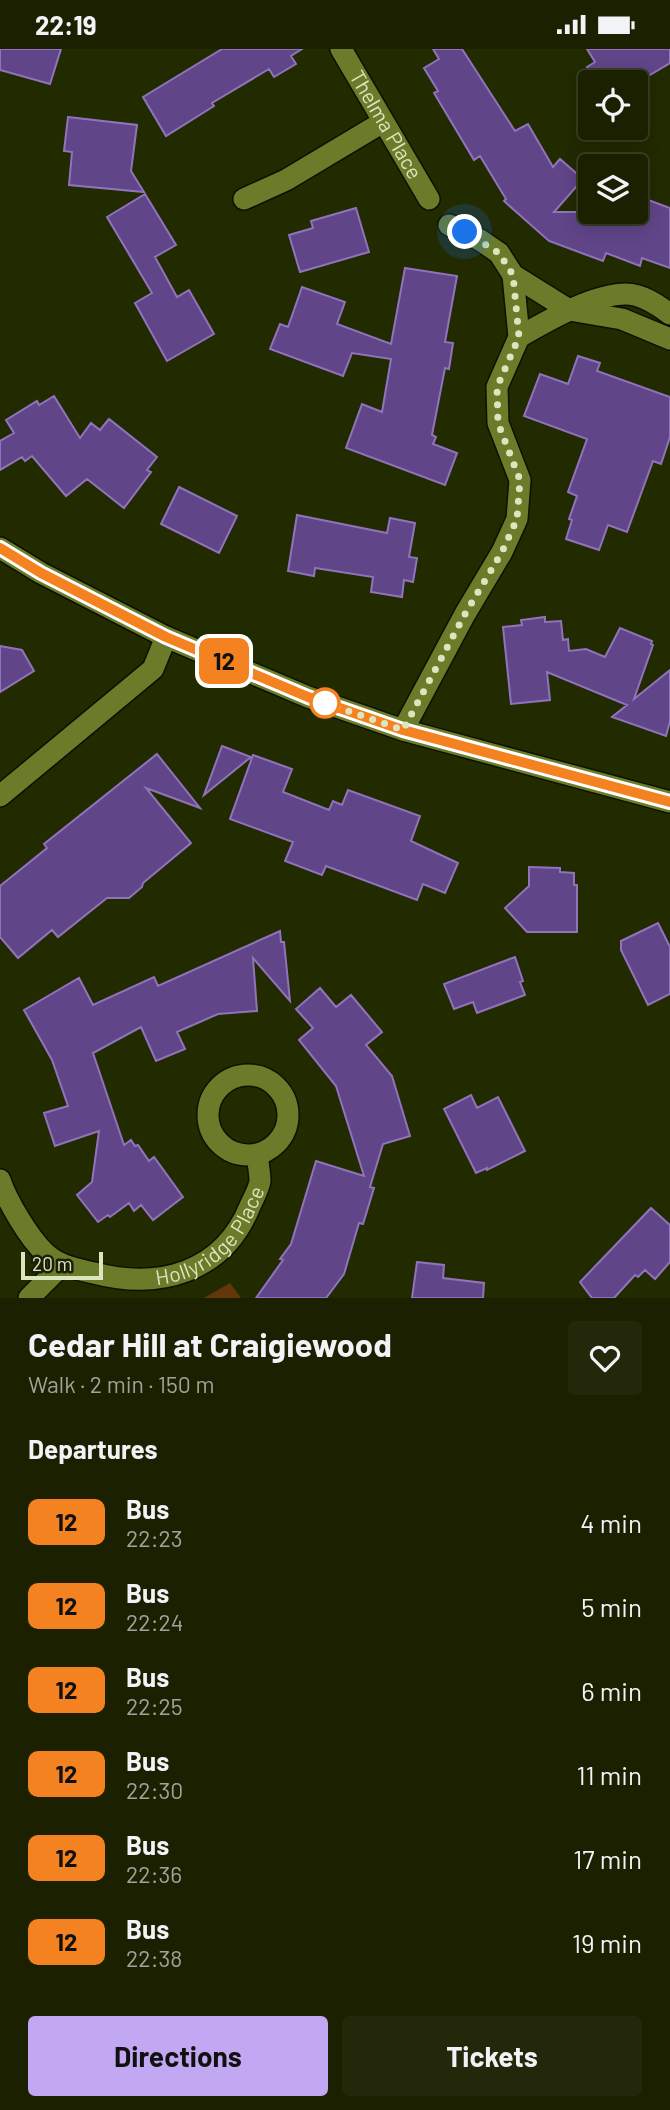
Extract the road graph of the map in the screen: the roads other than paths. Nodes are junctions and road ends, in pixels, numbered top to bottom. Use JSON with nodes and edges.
{"nodes":[{"id":1,"x":341,"y":49,"type":"edge"},
{"id":2,"x":383,"y":122,"type":"junction"},
{"id":3,"x":244,"y":199,"type":"dead end"},
{"id":4,"x":429,"y":199,"type":"dead end"},
{"id":5,"x":449,"y":225,"type":"dead end"},
{"id":6,"x":513,"y":275,"type":"junction"},
{"id":7,"x":569,"y":310,"type":"junction"},
{"id":8,"x":670,"y":314,"type":"edge"},
{"id":9,"x":519,"y":337,"type":"junction"},
{"id":10,"x":670,"y":339,"type":"edge"},
{"id":11,"x":0,"y":548,"type":"edge"},
{"id":12,"x":166,"y":637,"type":"junction"},
{"id":13,"x":403,"y":730,"type":"junction"},
{"id":14,"x":0,"y":796,"type":"edge"},
{"id":15,"x":670,"y":801,"type":"edge"},
{"id":16,"x":257,"y":1154,"type":"dead end"},
{"id":17,"x":0,"y":1180,"type":"edge"},
{"id":18,"x":62,"y":1265,"type":"junction"},
{"id":19,"x":29,"y":1298,"type":"edge"}],
"edges":[{"from":1,"to":2,"type":"street","name":"Thelma Place"},
{"from":2,"to":3,"type":"street"},
{"from":2,"to":4,"type":"street","name":"Thelma Place"},
{"from":5,"to":6,"type":"street"},
{"from":6,"to":7,"type":"street"},
{"from":6,"to":9,"type":"street"},
{"from":7,"to":8,"type":"street"},
{"from":7,"to":9,"type":"street"},
{"from":7,"to":10,"type":"street"},
{"from":9,"to":13,"type":"street"},
{"from":11,"to":12,"type":"street"},
{"from":12,"to":13,"type":"street"},
{"from":12,"to":14,"type":"street"},
{"from":13,"to":15,"type":"street"},
{"from":16,"to":18,"type":"street","name":"Hollyridge Place"},
{"from":17,"to":18,"type":"street","name":"Hollyridge Place"},
{"from":18,"to":19,"type":"street"}]}
